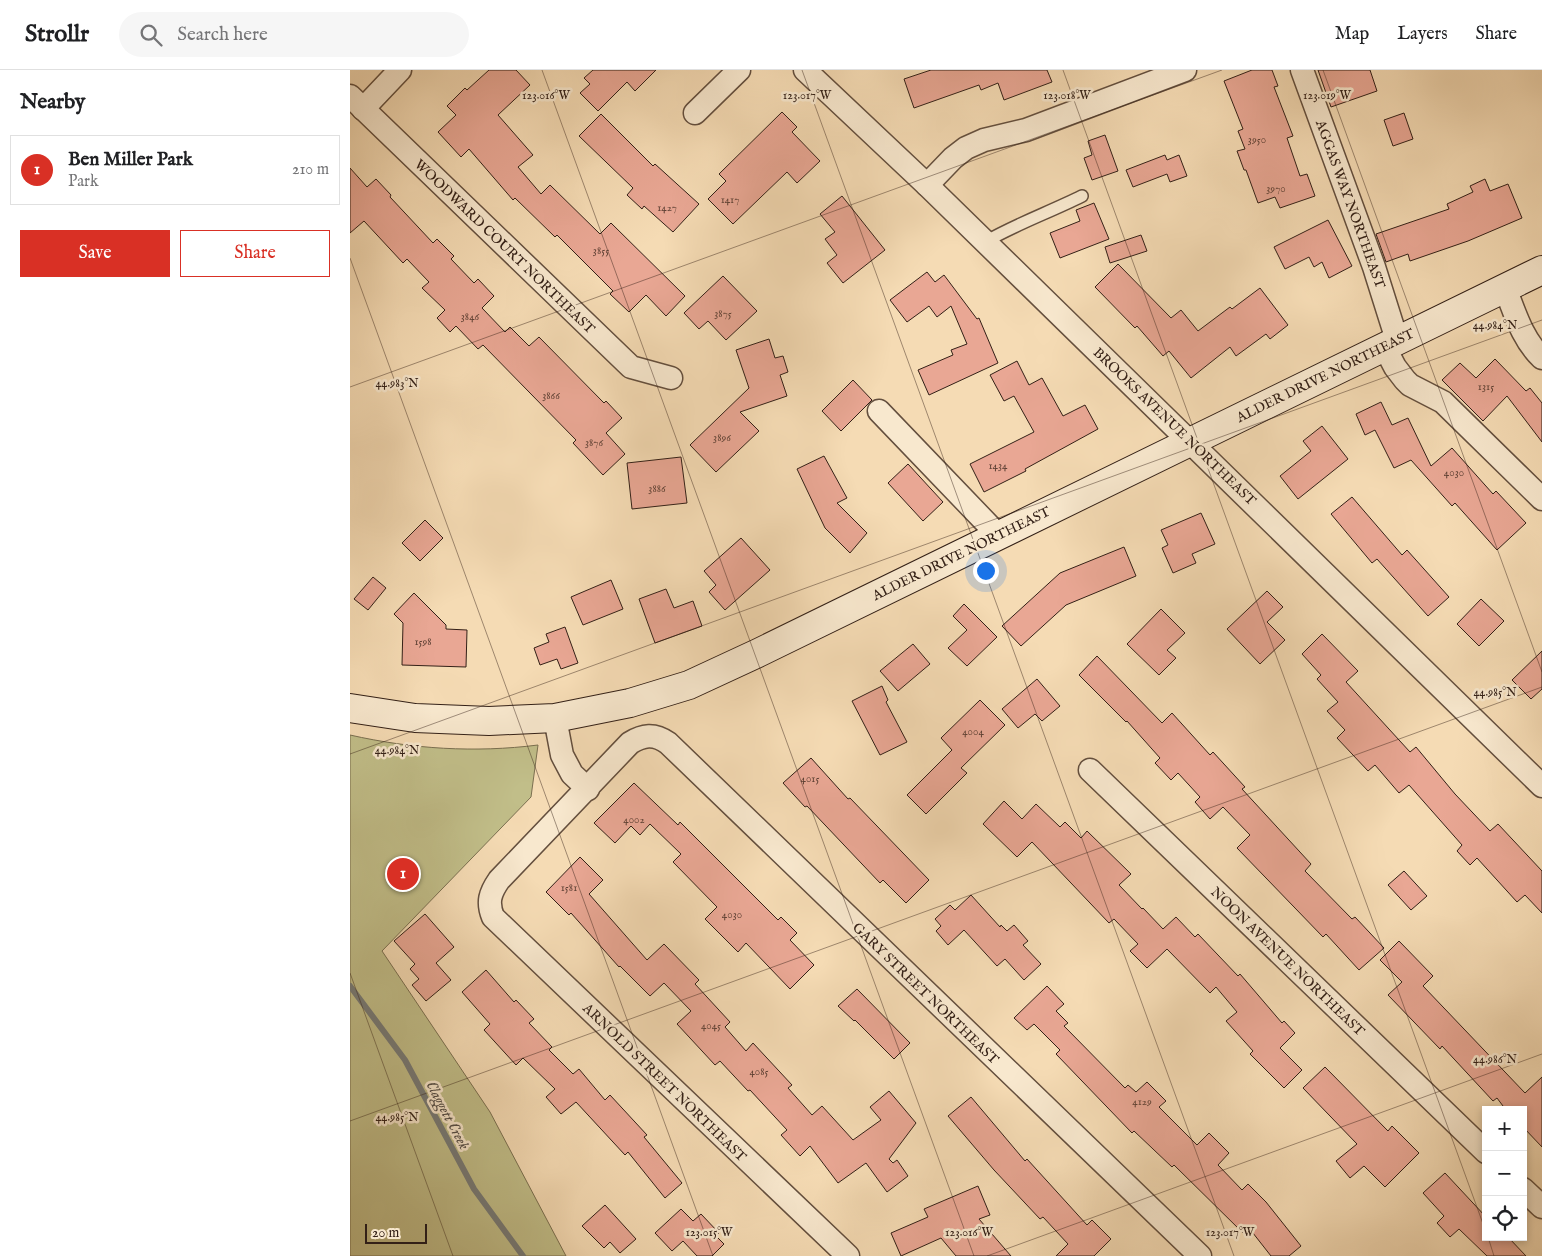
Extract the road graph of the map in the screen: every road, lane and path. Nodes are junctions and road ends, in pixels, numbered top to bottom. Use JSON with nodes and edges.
{"nodes":[{"id":1,"x":400,"y":70,"type":"edge"},
{"id":2,"x":739,"y":70,"type":"edge"},
{"id":3,"x":805,"y":70,"type":"edge"},
{"id":4,"x":1185,"y":70,"type":"edge"},
{"id":5,"x":1302,"y":70,"type":"edge"},
{"id":6,"x":357,"y":102,"type":"edge"},
{"id":7,"x":695,"y":113,"type":"dead end"},
{"id":8,"x":927,"y":185,"type":"junction"},
{"id":9,"x":1082,"y":196,"type":"dead end"},
{"id":10,"x":985,"y":242,"type":"junction"},
{"id":11,"x":1542,"y":270,"type":"edge"},
{"id":12,"x":1505,"y":288,"type":"junction"},
{"id":13,"x":1391,"y":343,"type":"junction"},
{"id":14,"x":1542,"y":358,"type":"edge"},
{"id":15,"x":671,"y":378,"type":"dead end"},
{"id":16,"x":878,"y":411,"type":"dead end"},
{"id":17,"x":1190,"y":441,"type":"junction"},
{"id":18,"x":1542,"y":499,"type":"edge"},
{"id":19,"x":998,"y":535,"type":"junction"},
{"id":20,"x":350,"y":708,"type":"edge"},
{"id":21,"x":554,"y":718,"type":"junction"},
{"id":22,"x":1090,"y":770,"type":"dead end"},
{"id":23,"x":1542,"y":786,"type":"edge"},
{"id":24,"x":588,"y":789,"type":"junction"},
{"id":25,"x":1485,"y":1151,"type":"edge"},
{"id":26,"x":1527,"y":1193,"type":"edge"},
{"id":27,"x":1542,"y":1207,"type":"edge"},
{"id":28,"x":1187,"y":1252,"type":"edge"},
{"id":29,"x":848,"y":1256,"type":"edge"}],
"edges":[{"from":1,"to":6,"type":"street"},
{"from":2,"to":7,"type":"street"},
{"from":3,"to":8,"type":"street","name":"BROOKS AVENUE NORTHEAST"},
{"from":4,"to":8,"type":"street"},
{"from":5,"to":13,"type":"street","name":"AGGAS WAY NORTHEAST"},
{"from":6,"to":15,"type":"street","name":"WOODWARD COURT NORTHEAST"},
{"from":8,"to":10,"type":"street","name":"BROOKS AVENUE NORTHEAST"},
{"from":9,"to":10,"type":"lane"},
{"from":10,"to":17,"type":"street","name":"BROOKS AVENUE NORTHEAST"},
{"from":11,"to":12,"type":"street","name":"ALDER DRIVE NORTHEAST"},
{"from":12,"to":13,"type":"street","name":"ALDER DRIVE NORTHEAST"},
{"from":12,"to":14,"type":"street"},
{"from":13,"to":17,"type":"street","name":"ALDER DRIVE NORTHEAST"},
{"from":13,"to":18,"type":"street","name":"AGGAS WAY NORTHEAST"},
{"from":16,"to":19,"type":"street"},
{"from":17,"to":19,"type":"street","name":"ALDER DRIVE NORTHEAST"},
{"from":17,"to":23,"type":"street","name":"BROOKS AVENUE NORTHEAST"},
{"from":19,"to":21,"type":"street","name":"ALDER DRIVE NORTHEAST"},
{"from":20,"to":21,"type":"street","name":"ALDER DRIVE NORTHEAST"},
{"from":21,"to":24,"type":"street"},
{"from":22,"to":25,"type":"street","name":"NOON AVENUE NORTHEAST"},
{"from":24,"to":28,"type":"street","name":"GARY STREET NORTHEAST"},
{"from":24,"to":29,"type":"street","name":"ARNOLD STREET NORTHEAST"},
{"from":26,"to":27,"type":"street"}]}
